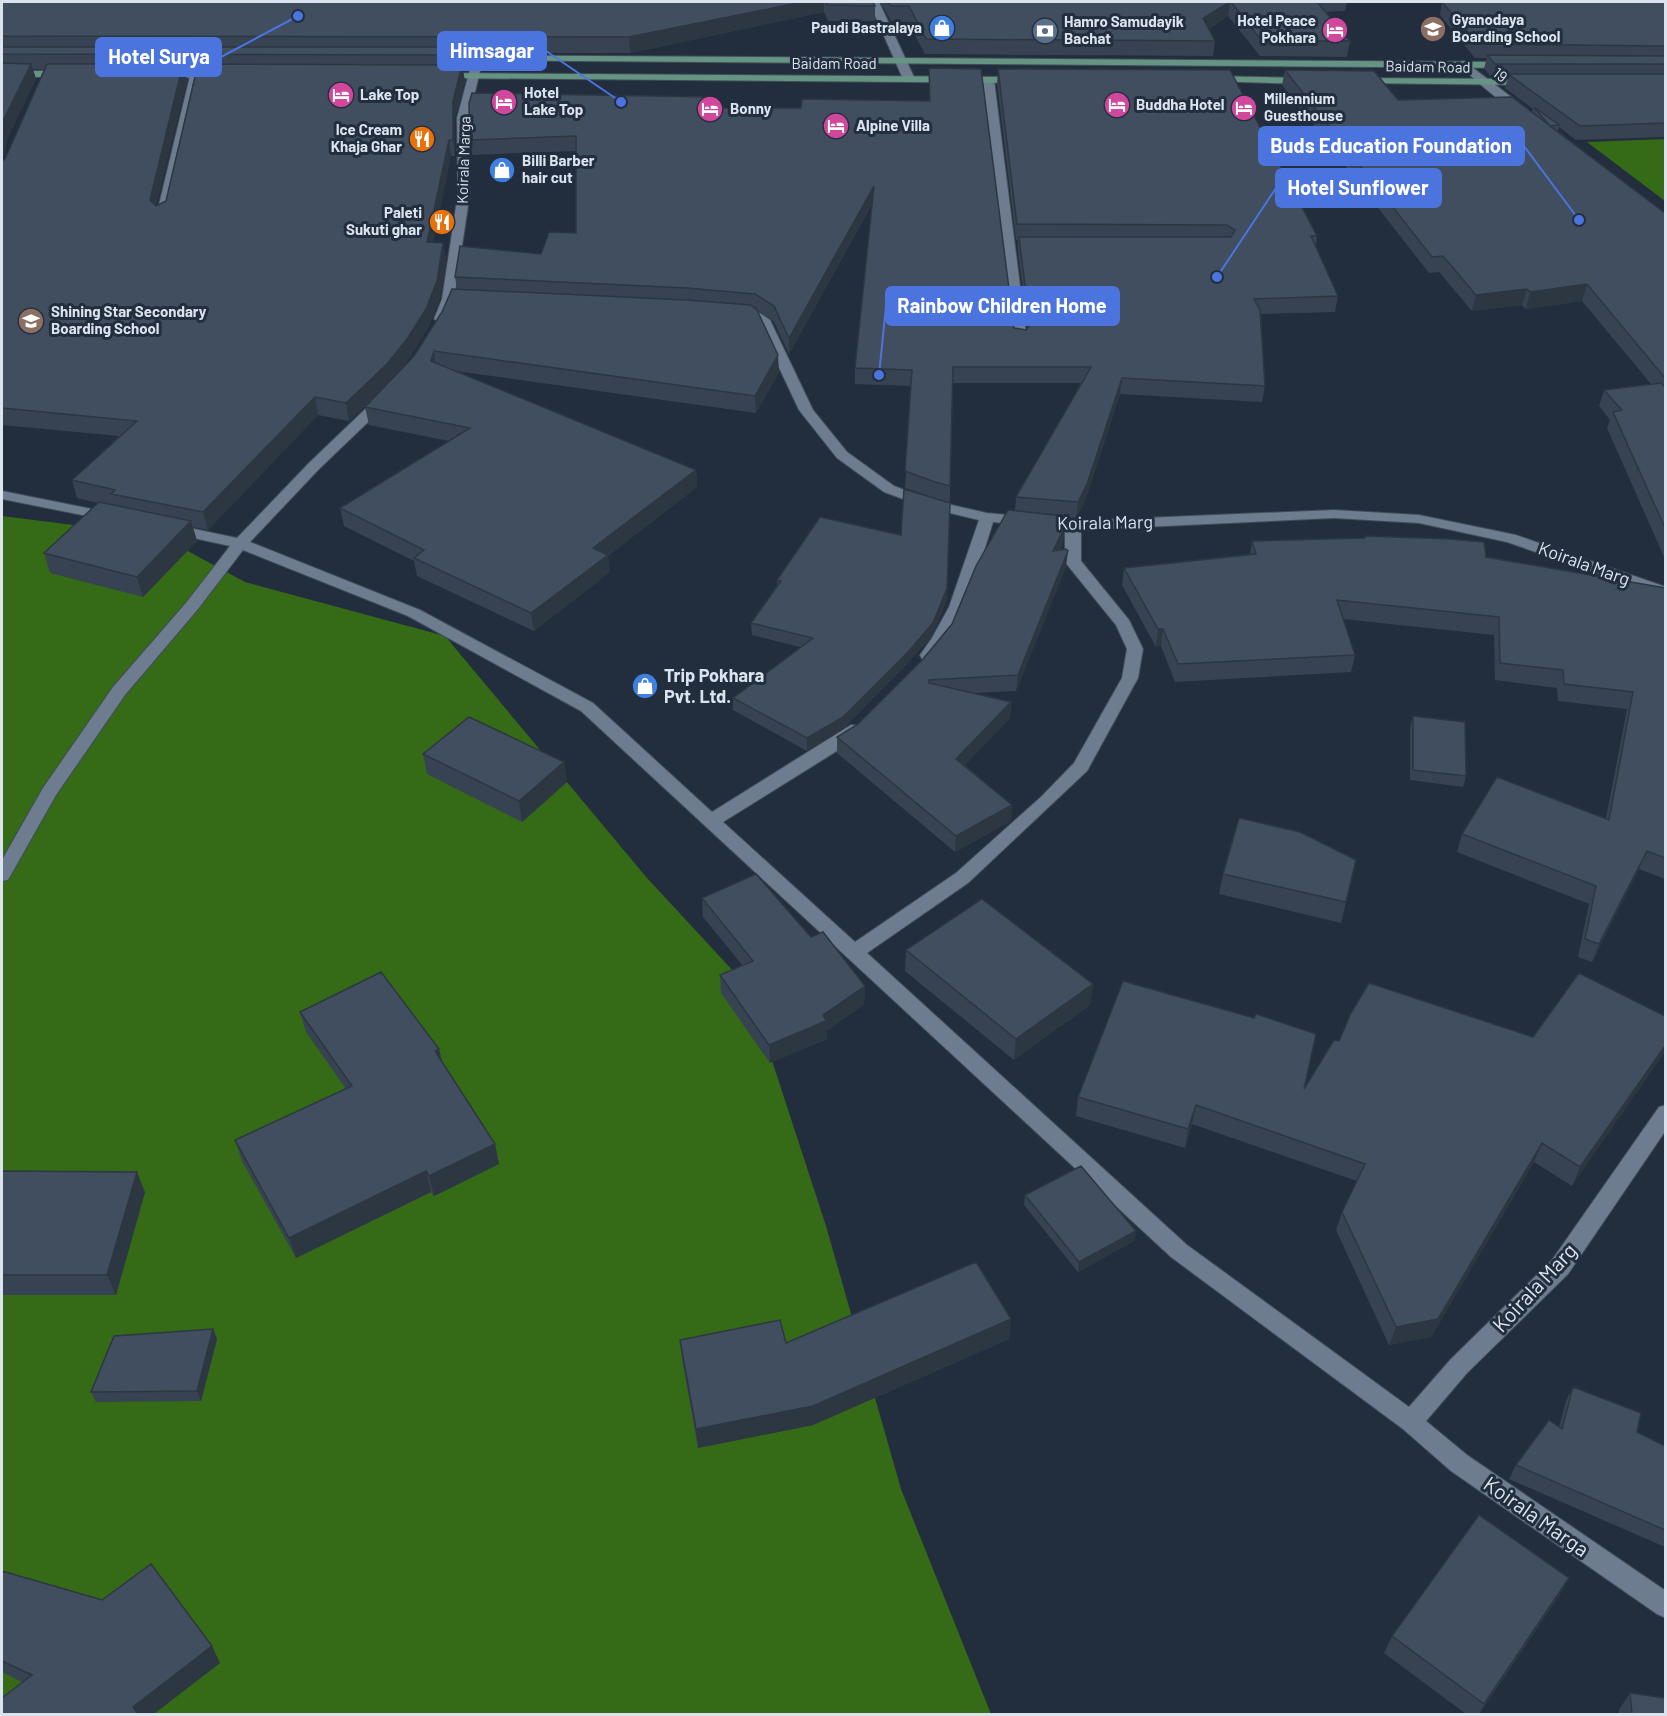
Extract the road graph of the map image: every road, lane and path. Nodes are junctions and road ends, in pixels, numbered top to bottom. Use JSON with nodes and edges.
{"nodes":[{"id":1,"x":874,"y":2,"type":"edge"},
{"id":2,"x":430,"y":57,"type":"edge"},
{"id":3,"x":478,"y":58,"type":"junction"},
{"id":4,"x":903,"y":60,"type":"junction"},
{"id":5,"x":1464,"y":64,"type":"junction"},
{"id":6,"x":1515,"y":65,"type":"edge"},
{"id":7,"x":2,"y":74,"type":"edge"},
{"id":8,"x":80,"y":75,"type":"edge"},
{"id":9,"x":149,"y":75,"type":"edge"},
{"id":10,"x":226,"y":75,"type":"edge"},
{"id":11,"x":195,"y":76,"type":"junction"},
{"id":12,"x":427,"y":76,"type":"edge"},
{"id":13,"x":473,"y":77,"type":"junction"},
{"id":14,"x":909,"y":79,"type":"junction"},
{"id":15,"x":988,"y":80,"type":"junction"},
{"id":16,"x":1035,"y":80,"type":"edge"},
{"id":17,"x":1196,"y":80,"type":"edge"},
{"id":18,"x":1324,"y":81,"type":"edge"},
{"id":19,"x":1347,"y":81,"type":"edge"},
{"id":20,"x":1537,"y":82,"type":"edge"},
{"id":21,"x":1486,"y":83,"type":"junction"},
{"id":22,"x":1533,"y":118,"type":"edge"},
{"id":23,"x":162,"y":217,"type":"edge"},
{"id":24,"x":729,"y":314,"type":"edge"},
{"id":25,"x":433,"y":336,"type":"edge"},
{"id":26,"x":1020,"y":341,"type":"edge"},
{"id":27,"x":397,"y":386,"type":"edge"},
{"id":28,"x":2,"y":495,"type":"edge"},
{"id":29,"x":987,"y":517,"type":"junction"},
{"id":30,"x":127,"y":520,"type":"edge"},
{"id":31,"x":149,"y":525,"type":"edge"},
{"id":32,"x":1073,"y":526,"type":"junction"},
{"id":33,"x":240,"y":543,"type":"junction"},
{"id":34,"x":1665,"y":591,"type":"edge"},
{"id":35,"x":915,"y":670,"type":"edge"},
{"id":36,"x":872,"y":714,"type":"edge"},
{"id":37,"x":711,"y":821,"type":"junction"},
{"id":38,"x":2,"y":875,"type":"edge"},
{"id":39,"x":855,"y":952,"type":"junction"},
{"id":40,"x":1665,"y":1113,"type":"edge"},
{"id":41,"x":1411,"y":1422,"type":"junction"},
{"id":42,"x":1665,"y":1606,"type":"edge"}],
"edges":[{"from":1,"to":4,"type":"street"},
{"from":2,"to":3,"type":"main road","name":"Baidam Road"},
{"from":3,"to":4,"type":"main road","name":"Baidam Road"},
{"from":3,"to":13,"type":"street","name":"Koirala Marga"},
{"from":4,"to":5,"type":"main road","name":"Baidam Road"},
{"from":4,"to":14,"type":"street"},
{"from":5,"to":6,"type":"main road","name":"Baidam Road"},
{"from":5,"to":21,"type":"street","name":"19"},
{"from":7,"to":8,"type":"main road"},
{"from":9,"to":11,"type":"main road"},
{"from":10,"to":11,"type":"main road"},
{"from":11,"to":23,"type":"street"},
{"from":12,"to":13,"type":"main road","name":"Baidam Road"},
{"from":13,"to":14,"type":"main road","name":"Baidam Road"},
{"from":13,"to":25,"type":"street","name":"Koirala Marga"},
{"from":14,"to":15,"type":"main road","name":"Baidam Road"},
{"from":15,"to":16,"type":"main road","name":"Baidam Road"},
{"from":15,"to":26,"type":"street"},
{"from":17,"to":18,"type":"main road"},
{"from":19,"to":21,"type":"main road","name":"Baidam Road"},
{"from":20,"to":21,"type":"main road","name":"Baidam Road"},
{"from":21,"to":22,"type":"street","name":"19"},
{"from":24,"to":29,"type":"street","name":"Koirala Marg"},
{"from":27,"to":33,"type":"street"},
{"from":28,"to":30,"type":"street"},
{"from":29,"to":32,"type":"street","name":"Koirala Marg"},
{"from":29,"to":35,"type":"street"},
{"from":31,"to":33,"type":"street","name":"Koirala Marga"},
{"from":32,"to":34,"type":"street","name":"Koirala Marg"},
{"from":32,"to":39,"type":"street"},
{"from":33,"to":37,"type":"street","name":"Koirala Marga"},
{"from":33,"to":38,"type":"street"},
{"from":36,"to":37,"type":"street"},
{"from":37,"to":39,"type":"street","name":"Koirala Marga"},
{"from":39,"to":41,"type":"street","name":"Koirala Marga"},
{"from":40,"to":41,"type":"street","name":"Koirala Marg"},
{"from":41,"to":42,"type":"street","name":"Koirala Marga"}]}
